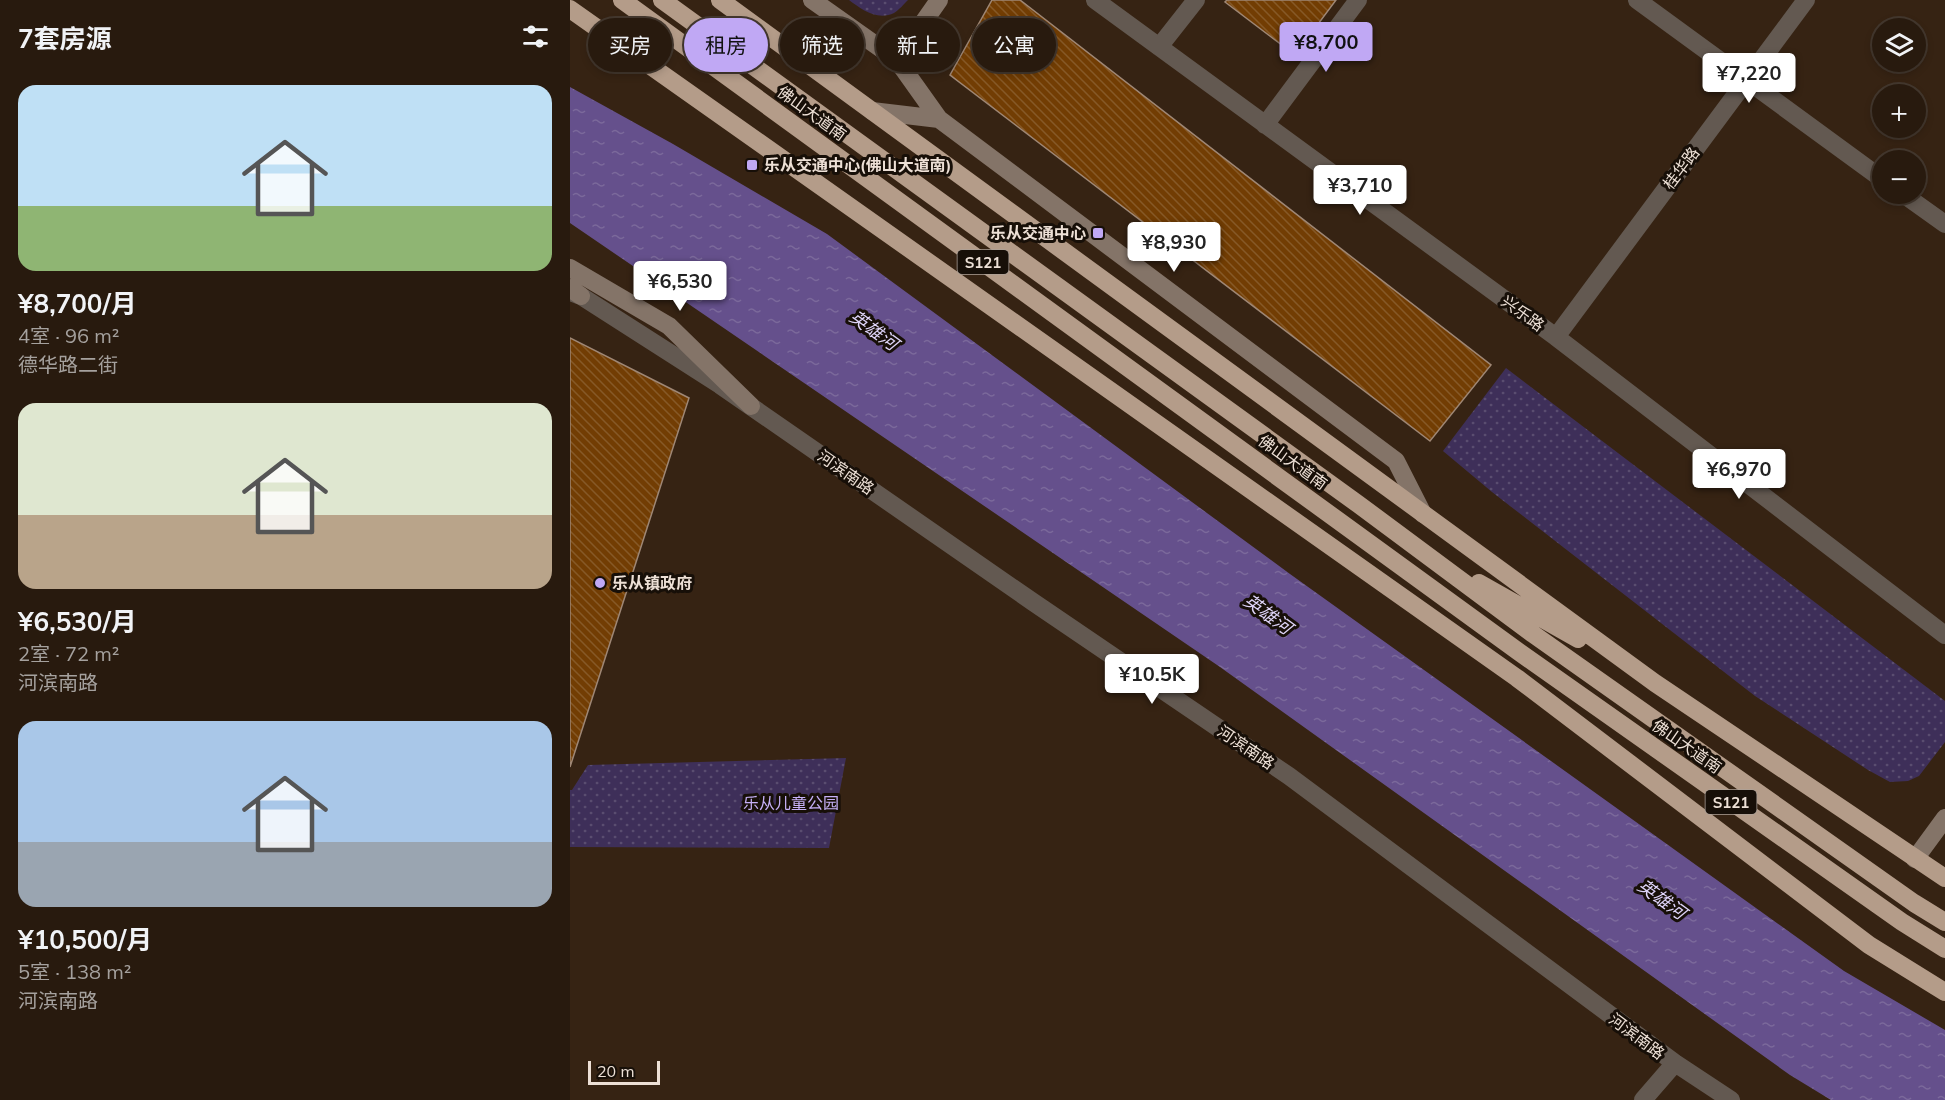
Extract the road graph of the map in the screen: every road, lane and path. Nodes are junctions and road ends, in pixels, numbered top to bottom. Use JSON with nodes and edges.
{"nodes":[{"id":1,"x":622,"y":0,"type":"edge"},
{"id":2,"x":662,"y":0,"type":"edge"},
{"id":3,"x":720,"y":0,"type":"edge"},
{"id":4,"x":812,"y":0,"type":"edge"},
{"id":5,"x":939,"y":0,"type":"edge"},
{"id":6,"x":1095,"y":0,"type":"edge"},
{"id":7,"x":1196,"y":0,"type":"edge"},
{"id":8,"x":1358,"y":0,"type":"edge"},
{"id":9,"x":1637,"y":0,"type":"edge"},
{"id":10,"x":1806,"y":0,"type":"edge"},
{"id":11,"x":570,"y":9,"type":"edge"},
{"id":12,"x":926,"y":18,"type":"edge"},
{"id":13,"x":876,"y":45,"type":"edge"},
{"id":14,"x":1160,"y":47,"type":"junction"},
{"id":15,"x":906,"y":72,"type":"edge"},
{"id":16,"x":1747,"y":80,"type":"junction"},
{"id":17,"x":872,"y":111,"type":"junction"},
{"id":18,"x":939,"y":119,"type":"junction"},
{"id":19,"x":1265,"y":125,"type":"junction"},
{"id":20,"x":1872,"y":172,"type":"edge"},
{"id":21,"x":1917,"y":204,"type":"edge"},
{"id":22,"x":1945,"y":224,"type":"edge"},
{"id":23,"x":570,"y":268,"type":"edge"},
{"id":24,"x":573,"y":291,"type":"edge"},
{"id":25,"x":1556,"y":337,"type":"junction"},
{"id":26,"x":751,"y":406,"type":"junction"},
{"id":27,"x":1423,"y":514,"type":"junction"},
{"id":28,"x":1405,"y":540,"type":"junction"},
{"id":29,"x":1399,"y":564,"type":"junction"},
{"id":30,"x":1945,"y":635,"type":"edge"},
{"id":31,"x":1517,"y":678,"type":"junction"},
{"id":32,"x":1655,"y":683,"type":"junction"},
{"id":33,"x":1945,"y":818,"type":"edge"},
{"id":34,"x":1915,"y":859,"type":"junction"},
{"id":35,"x":1945,"y":878,"type":"edge"},
{"id":36,"x":1945,"y":922,"type":"edge"},
{"id":37,"x":1945,"y":949,"type":"edge"},
{"id":38,"x":1945,"y":992,"type":"edge"},
{"id":39,"x":1675,"y":1063,"type":"junction"},
{"id":40,"x":1643,"y":1100,"type":"edge"},
{"id":41,"x":1731,"y":1100,"type":"edge"}],
"edges":[{"from":1,"to":29,"type":"highway","name":"佛山大道南","number":"S121"},
{"from":2,"to":28,"type":"highway","name":"佛山大道南","number":"S121"},
{"from":3,"to":17,"type":"highway"},
{"from":4,"to":13,"type":"main road"},
{"from":5,"to":12,"type":"main road"},
{"from":6,"to":14,"type":"street","name":"兴乐路"},
{"from":7,"to":14,"type":"street"},
{"from":8,"to":19,"type":"street"},
{"from":9,"to":16,"type":"street"},
{"from":10,"to":16,"type":"street","name":"桂华路"},
{"from":11,"to":31,"type":"highway"},
{"from":14,"to":19,"type":"street","name":"兴乐路"},
{"from":15,"to":18,"type":"main road"},
{"from":16,"to":20,"type":"street"},
{"from":16,"to":25,"type":"street","name":"桂华路"},
{"from":17,"to":18,"type":"main road"},
{"from":17,"to":27,"type":"highway"},
{"from":18,"to":27,"type":"main road"},
{"from":19,"to":25,"type":"street","name":"兴乐路"},
{"from":21,"to":22,"type":"street"},
{"from":23,"to":26,"type":"main road"},
{"from":24,"to":26,"type":"street","name":"河滨南路"},
{"from":25,"to":30,"type":"street","name":"兴乐路"},
{"from":26,"to":39,"type":"street","name":"河滨南路"},
{"from":27,"to":32,"type":"highway"},
{"from":28,"to":32,"type":"highway"},
{"from":28,"to":36,"type":"highway","name":"佛山大道南","number":"S121"},
{"from":29,"to":31,"type":"highway"},
{"from":29,"to":37,"type":"highway","name":"佛山大道南","number":"S121"},
{"from":31,"to":38,"type":"highway"},
{"from":32,"to":34,"type":"highway"},
{"from":33,"to":34,"type":"main road"},
{"from":34,"to":35,"type":"highway"},
{"from":39,"to":40,"type":"street"},
{"from":39,"to":41,"type":"street","name":"河滨南路"}]}
